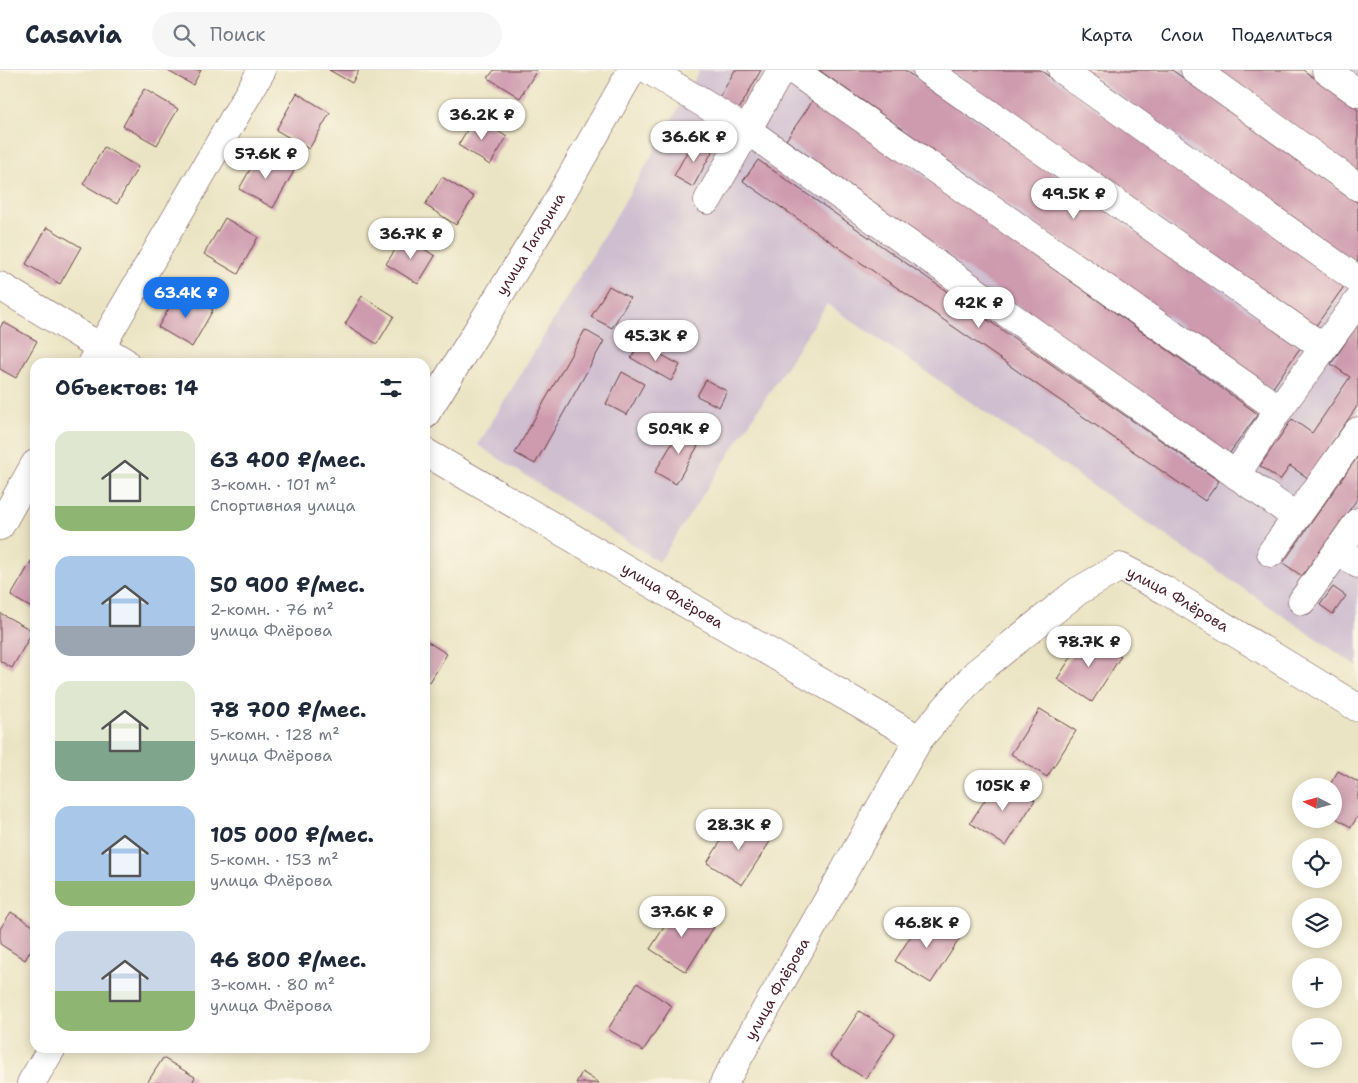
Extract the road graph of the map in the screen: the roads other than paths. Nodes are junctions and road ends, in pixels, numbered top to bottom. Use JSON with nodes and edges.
{"nodes":[{"id":1,"x":262,"y":70,"type":"edge"},
{"id":2,"x":632,"y":70,"type":"edge"},
{"id":3,"x":649,"y":70,"type":"edge"},
{"id":4,"x":781,"y":70,"type":"edge"},
{"id":5,"x":793,"y":70,"type":"edge"},
{"id":6,"x":927,"y":70,"type":"edge"},
{"id":7,"x":1062,"y":70,"type":"edge"},
{"id":8,"x":1195,"y":70,"type":"edge"},
{"id":9,"x":1326,"y":70,"type":"edge"},
{"id":10,"x":1358,"y":93,"type":"edge"},
{"id":11,"x":747,"y":130,"type":"junction"},
{"id":12,"x":1358,"y":187,"type":"edge"},
{"id":13,"x":708,"y":200,"type":"dead end"},
{"id":14,"x":1358,"y":280,"type":"edge"},
{"id":15,"x":0,"y":286,"type":"edge"},
{"id":16,"x":1358,"y":301,"type":"edge"},
{"id":17,"x":1324,"y":348,"type":"junction"},
{"id":18,"x":96,"y":355,"type":"edge"},
{"id":19,"x":108,"y":358,"type":"edge"},
{"id":20,"x":430,"y":407,"type":"edge"},
{"id":21,"x":1279,"y":409,"type":"junction"},
{"id":22,"x":1358,"y":431,"type":"edge"},
{"id":23,"x":430,"y":455,"type":"edge"},
{"id":24,"x":30,"y":473,"type":"edge"},
{"id":25,"x":1236,"y":475,"type":"junction"},
{"id":26,"x":1296,"y":517,"type":"junction"},
{"id":27,"x":1358,"y":522,"type":"edge"},
{"id":28,"x":0,"y":526,"type":"edge"},
{"id":29,"x":1271,"y":553,"type":"dead end"},
{"id":30,"x":1348,"y":557,"type":"edge"},
{"id":31,"x":1302,"y":601,"type":"dead end"},
{"id":32,"x":1358,"y":708,"type":"edge"},
{"id":33,"x":919,"y":739,"type":"junction"},
{"id":34,"x":49,"y":1053,"type":"edge"},
{"id":35,"x":31,"y":1083,"type":"edge"},
{"id":36,"x":724,"y":1083,"type":"edge"}],
"edges":[{"from":1,"to":18,"type":"street"},
{"from":2,"to":20,"type":"street","name":"улица Гагарина"},
{"from":3,"to":11,"type":"street"},
{"from":4,"to":11,"type":"street"},
{"from":5,"to":21,"type":"street"},
{"from":6,"to":17,"type":"street"},
{"from":7,"to":14,"type":"street"},
{"from":8,"to":12,"type":"street"},
{"from":9,"to":10,"type":"street"},
{"from":11,"to":13,"type":"street"},
{"from":11,"to":25,"type":"street"},
{"from":15,"to":18,"type":"street"},
{"from":16,"to":17,"type":"street"},
{"from":17,"to":21,"type":"street"},
{"from":18,"to":19,"type":"street"},
{"from":21,"to":25,"type":"street"},
{"from":22,"to":26,"type":"street"},
{"from":23,"to":33,"type":"street","name":"улица Флёрова"},
{"from":24,"to":28,"type":"street"},
{"from":25,"to":26,"type":"street"},
{"from":26,"to":29,"type":"street"},
{"from":27,"to":30,"type":"street"},
{"from":30,"to":31,"type":"street"},
{"from":32,"to":33,"type":"street","name":"улица Флёрова"},
{"from":33,"to":36,"type":"street","name":"улица Флёрова"},
{"from":34,"to":35,"type":"street"}]}
